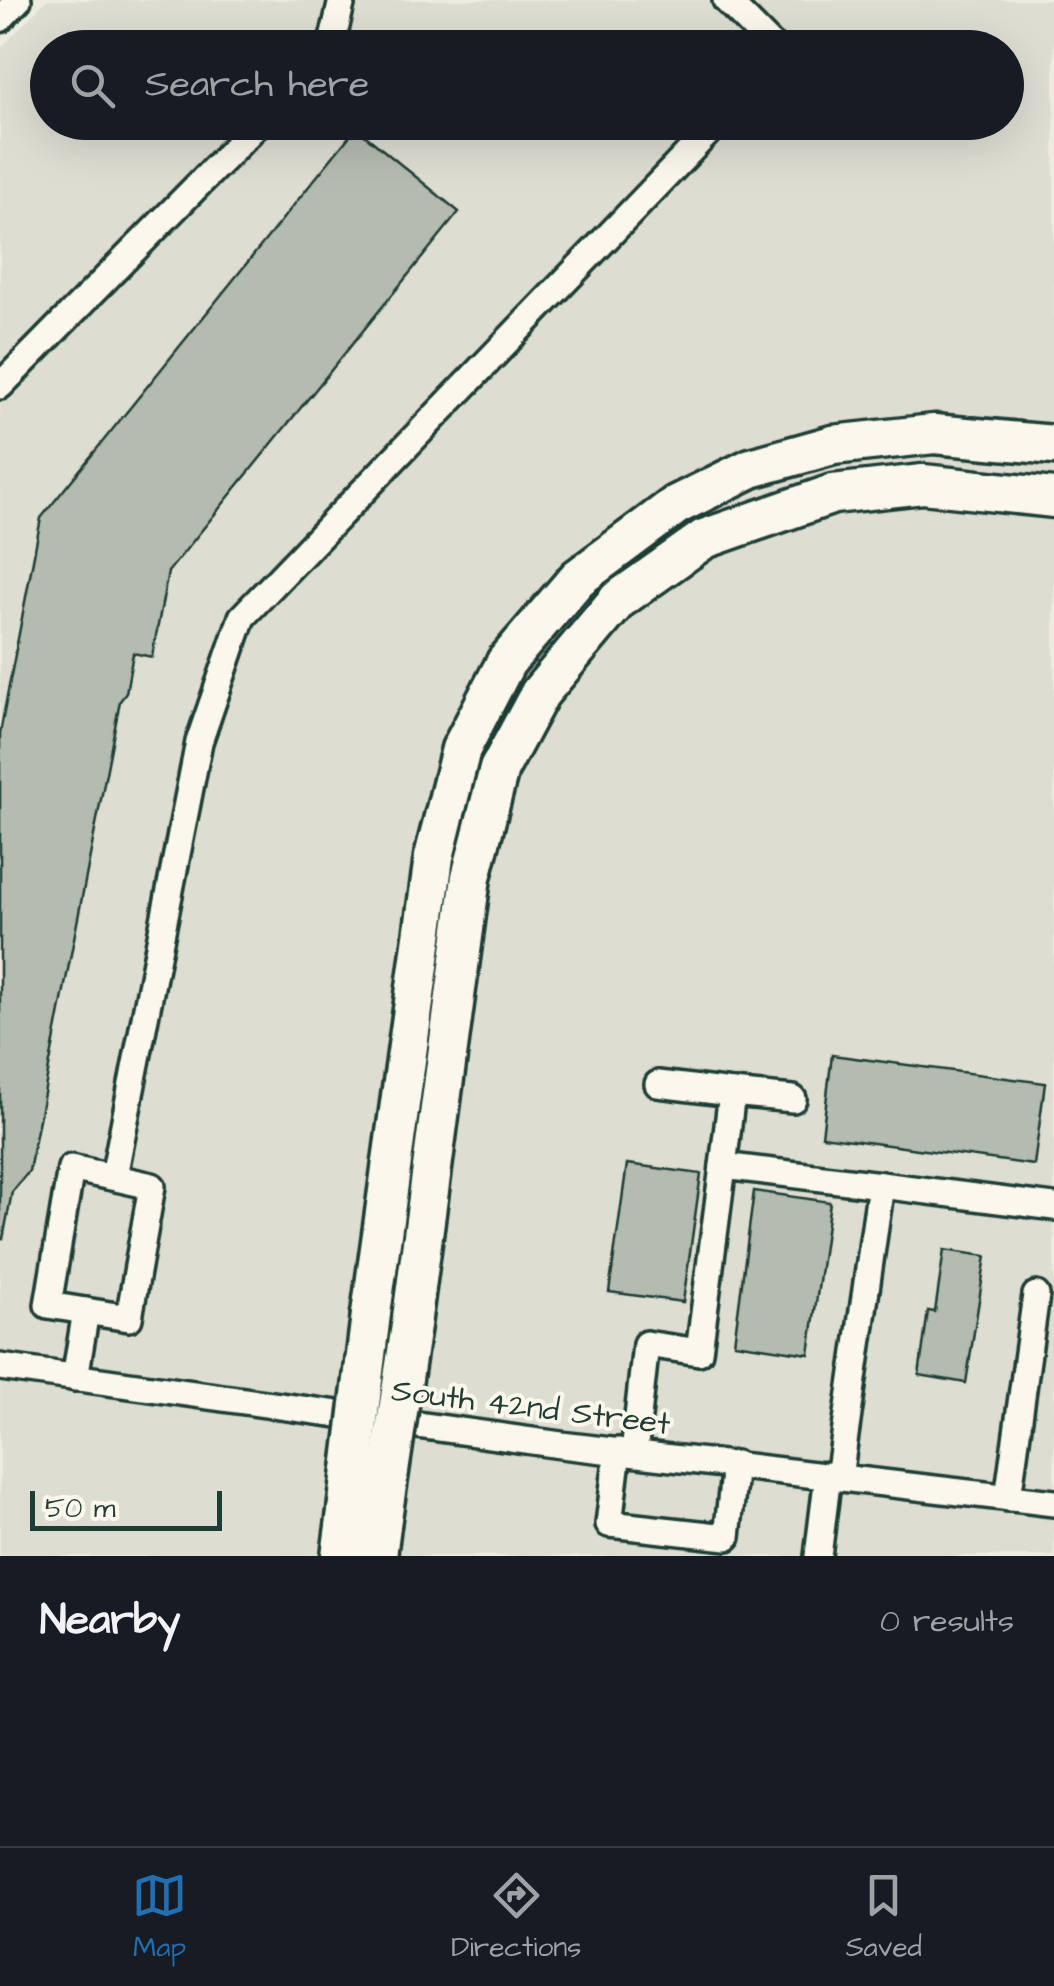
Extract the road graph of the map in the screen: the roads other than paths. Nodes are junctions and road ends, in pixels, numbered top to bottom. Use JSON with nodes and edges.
{"nodes":[{"id":1,"x":18,"y":0,"type":"edge"},
{"id":2,"x":342,"y":0,"type":"edge"},
{"id":3,"x":726,"y":0,"type":"edge"},
{"id":4,"x":0,"y":19,"type":"edge"},
{"id":5,"x":335,"y":30,"type":"edge"},
{"id":6,"x":756,"y":30,"type":"edge"},
{"id":7,"x":242,"y":140,"type":"edge"},
{"id":8,"x":701,"y":140,"type":"edge"},
{"id":9,"x":0,"y":386,"type":"edge"},
{"id":10,"x":1054,"y":445,"type":"edge"},
{"id":11,"x":1054,"y":498,"type":"edge"},
{"id":12,"x":658,"y":1084,"type":"dead end"},
{"id":13,"x":732,"y":1092,"type":"junction"},
{"id":14,"x":794,"y":1099,"type":"dead end"},
{"id":15,"x":722,"y":1166,"type":"junction"},
{"id":16,"x":114,"y":1176,"type":"junction"},
{"id":17,"x":880,"y":1185,"type":"junction"},
{"id":18,"x":1054,"y":1208,"type":"edge"},
{"id":19,"x":1036,"y":1295,"type":"dead end"},
{"id":20,"x":86,"y":1311,"type":"junction"},
{"id":21,"x":0,"y":1368,"type":"edge"},
{"id":22,"x":75,"y":1378,"type":"junction"},
{"id":23,"x":626,"y":1452,"type":"junction"},
{"id":24,"x":735,"y":1464,"type":"junction"},
{"id":25,"x":833,"y":1476,"type":"junction"},
{"id":26,"x":1008,"y":1498,"type":"junction"},
{"id":27,"x":1054,"y":1503,"type":"edge"},
{"id":28,"x":361,"y":1539,"type":"edge"},
{"id":29,"x":726,"y":1546,"type":"edge"},
{"id":30,"x":818,"y":1556,"type":"edge"}],
"edges":[{"from":1,"to":4,"type":"street"},
{"from":2,"to":5,"type":"street"},
{"from":3,"to":6,"type":"street"},
{"from":7,"to":9,"type":"street"},
{"from":8,"to":16,"type":"street"},
{"from":10,"to":28,"type":"highway","bridge":true},
{"from":11,"to":28,"type":"highway","bridge":true},
{"from":12,"to":13,"type":"street"},
{"from":13,"to":14,"type":"street"},
{"from":13,"to":15,"type":"street"},
{"from":15,"to":17,"type":"street"},
{"from":15,"to":23,"type":"street"},
{"from":16,"to":20,"type":"street"},
{"from":16,"to":20,"type":"street"},
{"from":17,"to":18,"type":"street"},
{"from":17,"to":25,"type":"street"},
{"from":19,"to":26,"type":"street"},
{"from":20,"to":22,"type":"street"},
{"from":21,"to":22,"type":"street","name":"South 42nd Street"},
{"from":22,"to":23,"type":"street","name":"South 42nd Street"},
{"from":23,"to":24,"type":"street","name":"South 42nd Street"},
{"from":23,"to":29,"type":"street"},
{"from":24,"to":25,"type":"street","name":"South 42nd Street"},
{"from":24,"to":29,"type":"street"},
{"from":25,"to":26,"type":"street","name":"South 42nd Street"},
{"from":25,"to":30,"type":"street"},
{"from":26,"to":27,"type":"street","name":"South 42nd Street"}]}
